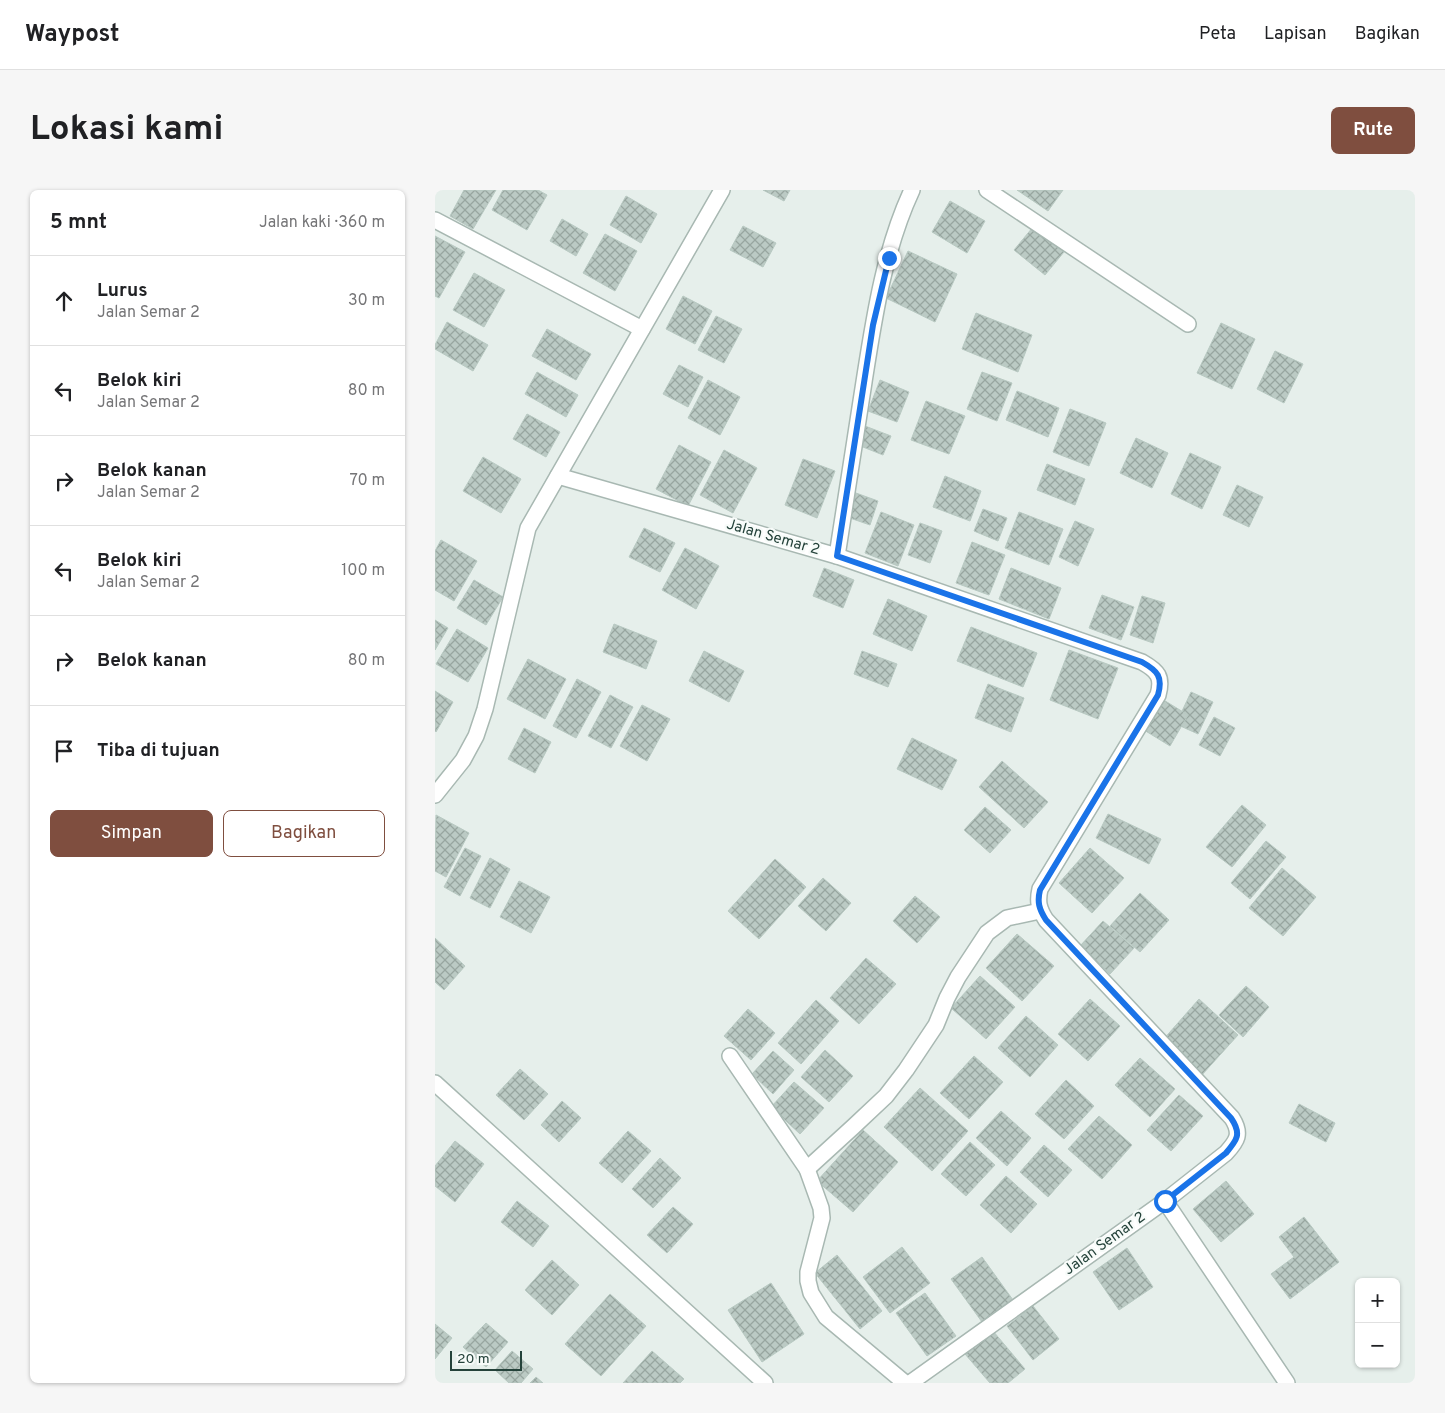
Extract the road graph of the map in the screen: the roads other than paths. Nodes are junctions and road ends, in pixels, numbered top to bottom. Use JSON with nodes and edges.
{"nodes":[{"id":1,"x":722,"y":190,"type":"edge"},
{"id":2,"x":912,"y":190,"type":"edge"},
{"id":3,"x":987,"y":190,"type":"edge"},
{"id":4,"x":435,"y":220,"type":"edge"},
{"id":5,"x":1188,"y":324,"type":"dead end"},
{"id":6,"x":642,"y":328,"type":"junction"},
{"id":7,"x":558,"y":476,"type":"junction"},
{"id":8,"x":837,"y":556,"type":"junction"},
{"id":9,"x":435,"y":796,"type":"edge"},
{"id":10,"x":1040,"y":911,"type":"junction"},
{"id":11,"x":730,"y":1056,"type":"dead end"},
{"id":12,"x":435,"y":1083,"type":"edge"},
{"id":13,"x":807,"y":1169,"type":"junction"},
{"id":14,"x":1165,"y":1201,"type":"junction"},
{"id":15,"x":765,"y":1383,"type":"edge"},
{"id":16,"x":905,"y":1383,"type":"edge"},
{"id":17,"x":910,"y":1383,"type":"edge"},
{"id":18,"x":1287,"y":1383,"type":"edge"}],
"edges":[{"from":1,"to":6,"type":"street"},
{"from":2,"to":8,"type":"street"},
{"from":3,"to":5,"type":"street"},
{"from":4,"to":6,"type":"street"},
{"from":6,"to":7,"type":"street"},
{"from":7,"to":8,"type":"street","name":"Jalan Semar 2"},
{"from":7,"to":9,"type":"street"},
{"from":8,"to":10,"type":"street","name":"Jalan Semar 2"},
{"from":10,"to":13,"type":"street"},
{"from":10,"to":14,"type":"street","name":"Jalan Semar 2"},
{"from":11,"to":13,"type":"street"},
{"from":12,"to":15,"type":"street"},
{"from":13,"to":16,"type":"street"},
{"from":14,"to":17,"type":"street","name":"Jalan Semar 2"},
{"from":14,"to":18,"type":"street"}]}
